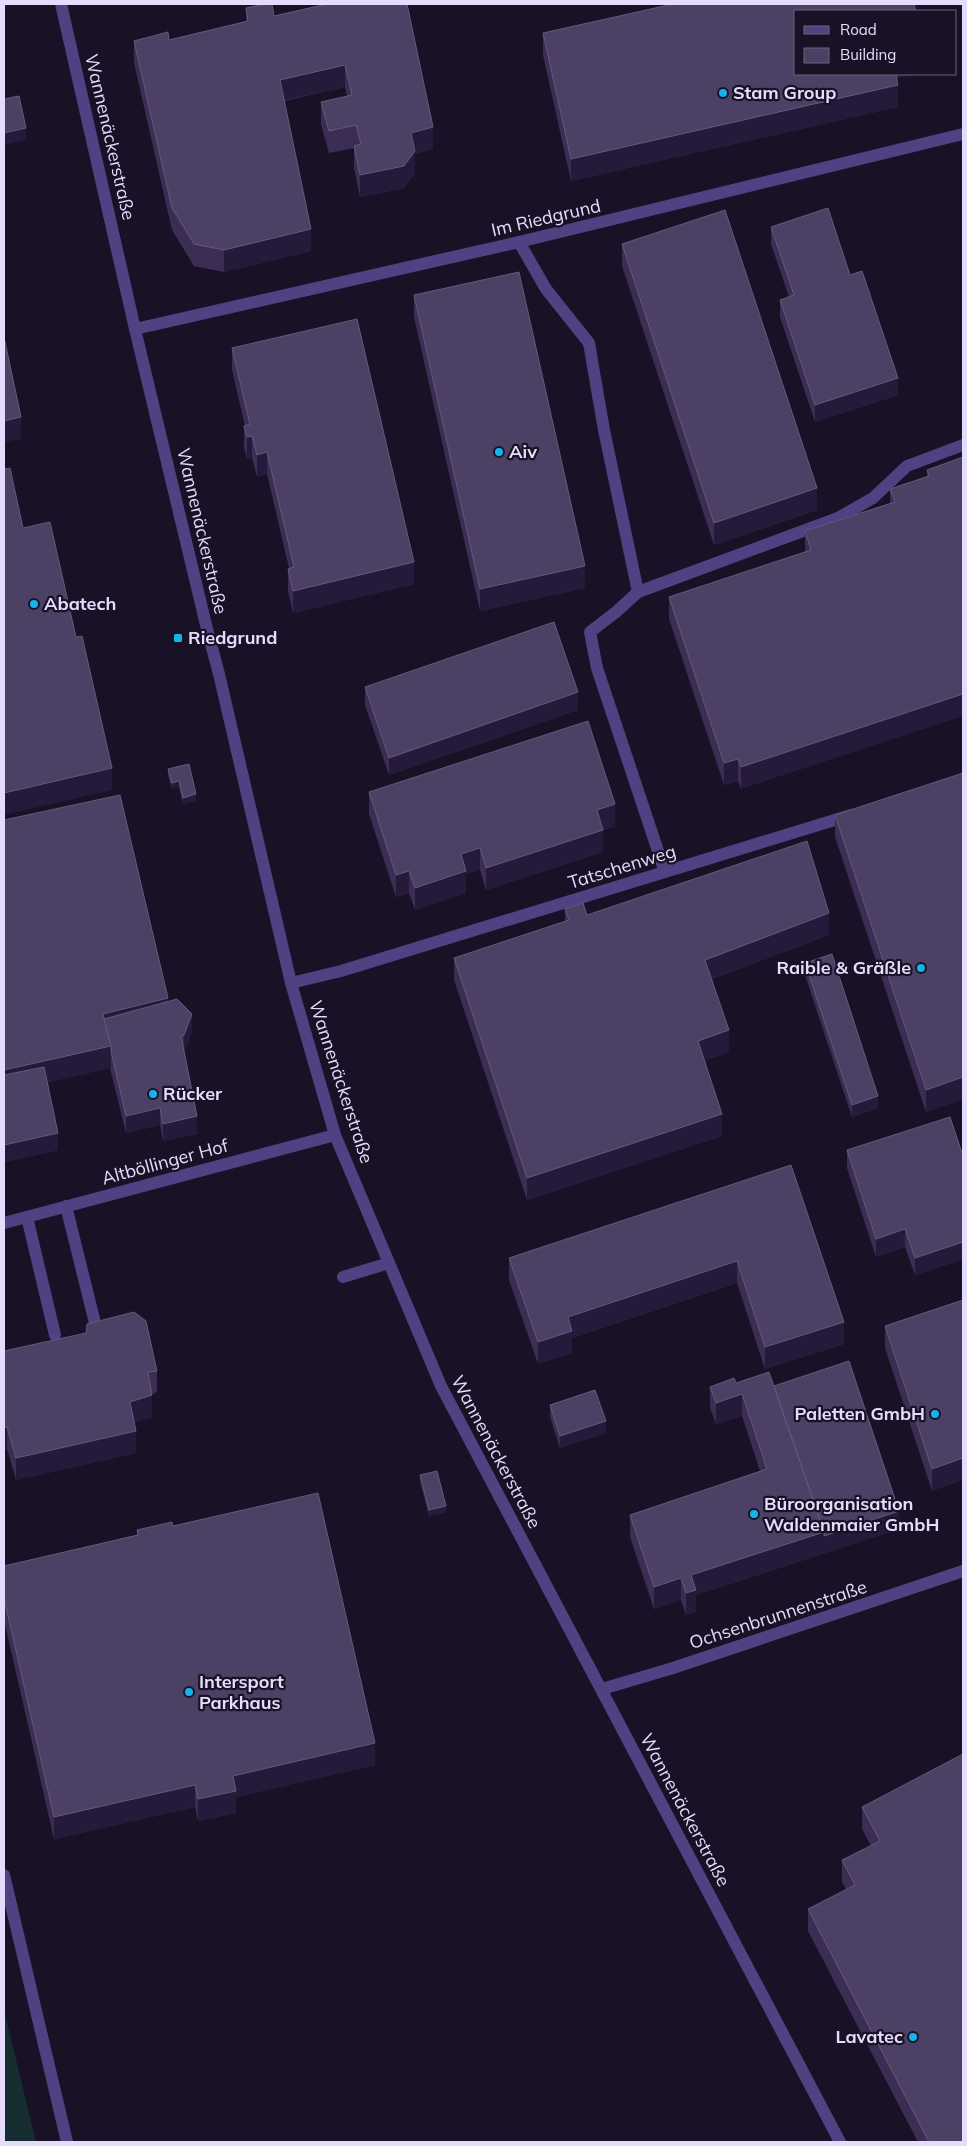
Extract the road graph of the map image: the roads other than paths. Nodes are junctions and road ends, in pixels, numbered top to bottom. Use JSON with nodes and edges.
{"nodes":[{"id":1,"x":61,"y":4,"type":"edge"},
{"id":2,"x":963,"y":134,"type":"edge"},
{"id":3,"x":519,"y":242,"type":"junction"},
{"id":4,"x":135,"y":329,"type":"junction"},
{"id":5,"x":963,"y":445,"type":"edge"},
{"id":6,"x":638,"y":592,"type":"junction"},
{"id":7,"x":861,"y":812,"type":"edge"},
{"id":8,"x":665,"y":872,"type":"junction"},
{"id":9,"x":291,"y":983,"type":"junction"},
{"id":10,"x":335,"y":1135,"type":"junction"},
{"id":11,"x":66,"y":1206,"type":"junction"},
{"id":12,"x":27,"y":1216,"type":"junction"},
{"id":13,"x":4,"y":1223,"type":"edge"},
{"id":14,"x":389,"y":1263,"type":"junction"},
{"id":15,"x":343,"y":1277,"type":"dead end"},
{"id":16,"x":95,"y":1323,"type":"edge"},
{"id":17,"x":55,"y":1335,"type":"dead end"},
{"id":18,"x":963,"y":1571,"type":"edge"},
{"id":19,"x":602,"y":1690,"type":"junction"},
{"id":20,"x":4,"y":1876,"type":"edge"},
{"id":21,"x":68,"y":2142,"type":"edge"},
{"id":22,"x":840,"y":2142,"type":"edge"}],
"edges":[{"from":1,"to":4,"type":"street","name":"Wannenäckerstraße"},
{"from":2,"to":3,"type":"street","name":"Im Riedgrund"},
{"from":3,"to":4,"type":"street","name":"Im Riedgrund"},
{"from":3,"to":6,"type":"street"},
{"from":4,"to":9,"type":"street","name":"Wannenäckerstraße"},
{"from":5,"to":6,"type":"street"},
{"from":6,"to":8,"type":"street"},
{"from":7,"to":8,"type":"street","name":"Tatschenweg"},
{"from":8,"to":9,"type":"street","name":"Tatschenweg"},
{"from":9,"to":10,"type":"street","name":"Wannenäckerstraße"},
{"from":10,"to":11,"type":"street","name":"Altböllinger Hof"},
{"from":10,"to":14,"type":"street","name":"Wannenäckerstraße"},
{"from":11,"to":12,"type":"street","name":"Altböllinger Hof"},
{"from":11,"to":16,"type":"street"},
{"from":12,"to":13,"type":"street","name":"Altböllinger Hof"},
{"from":12,"to":17,"type":"street"},
{"from":14,"to":15,"type":"street"},
{"from":14,"to":19,"type":"street","name":"Wannenäckerstraße"},
{"from":18,"to":19,"type":"street","name":"Ochsenbrunnenstraße"},
{"from":19,"to":22,"type":"street","name":"Wannenäckerstraße"},
{"from":20,"to":21,"type":"street"}]}
